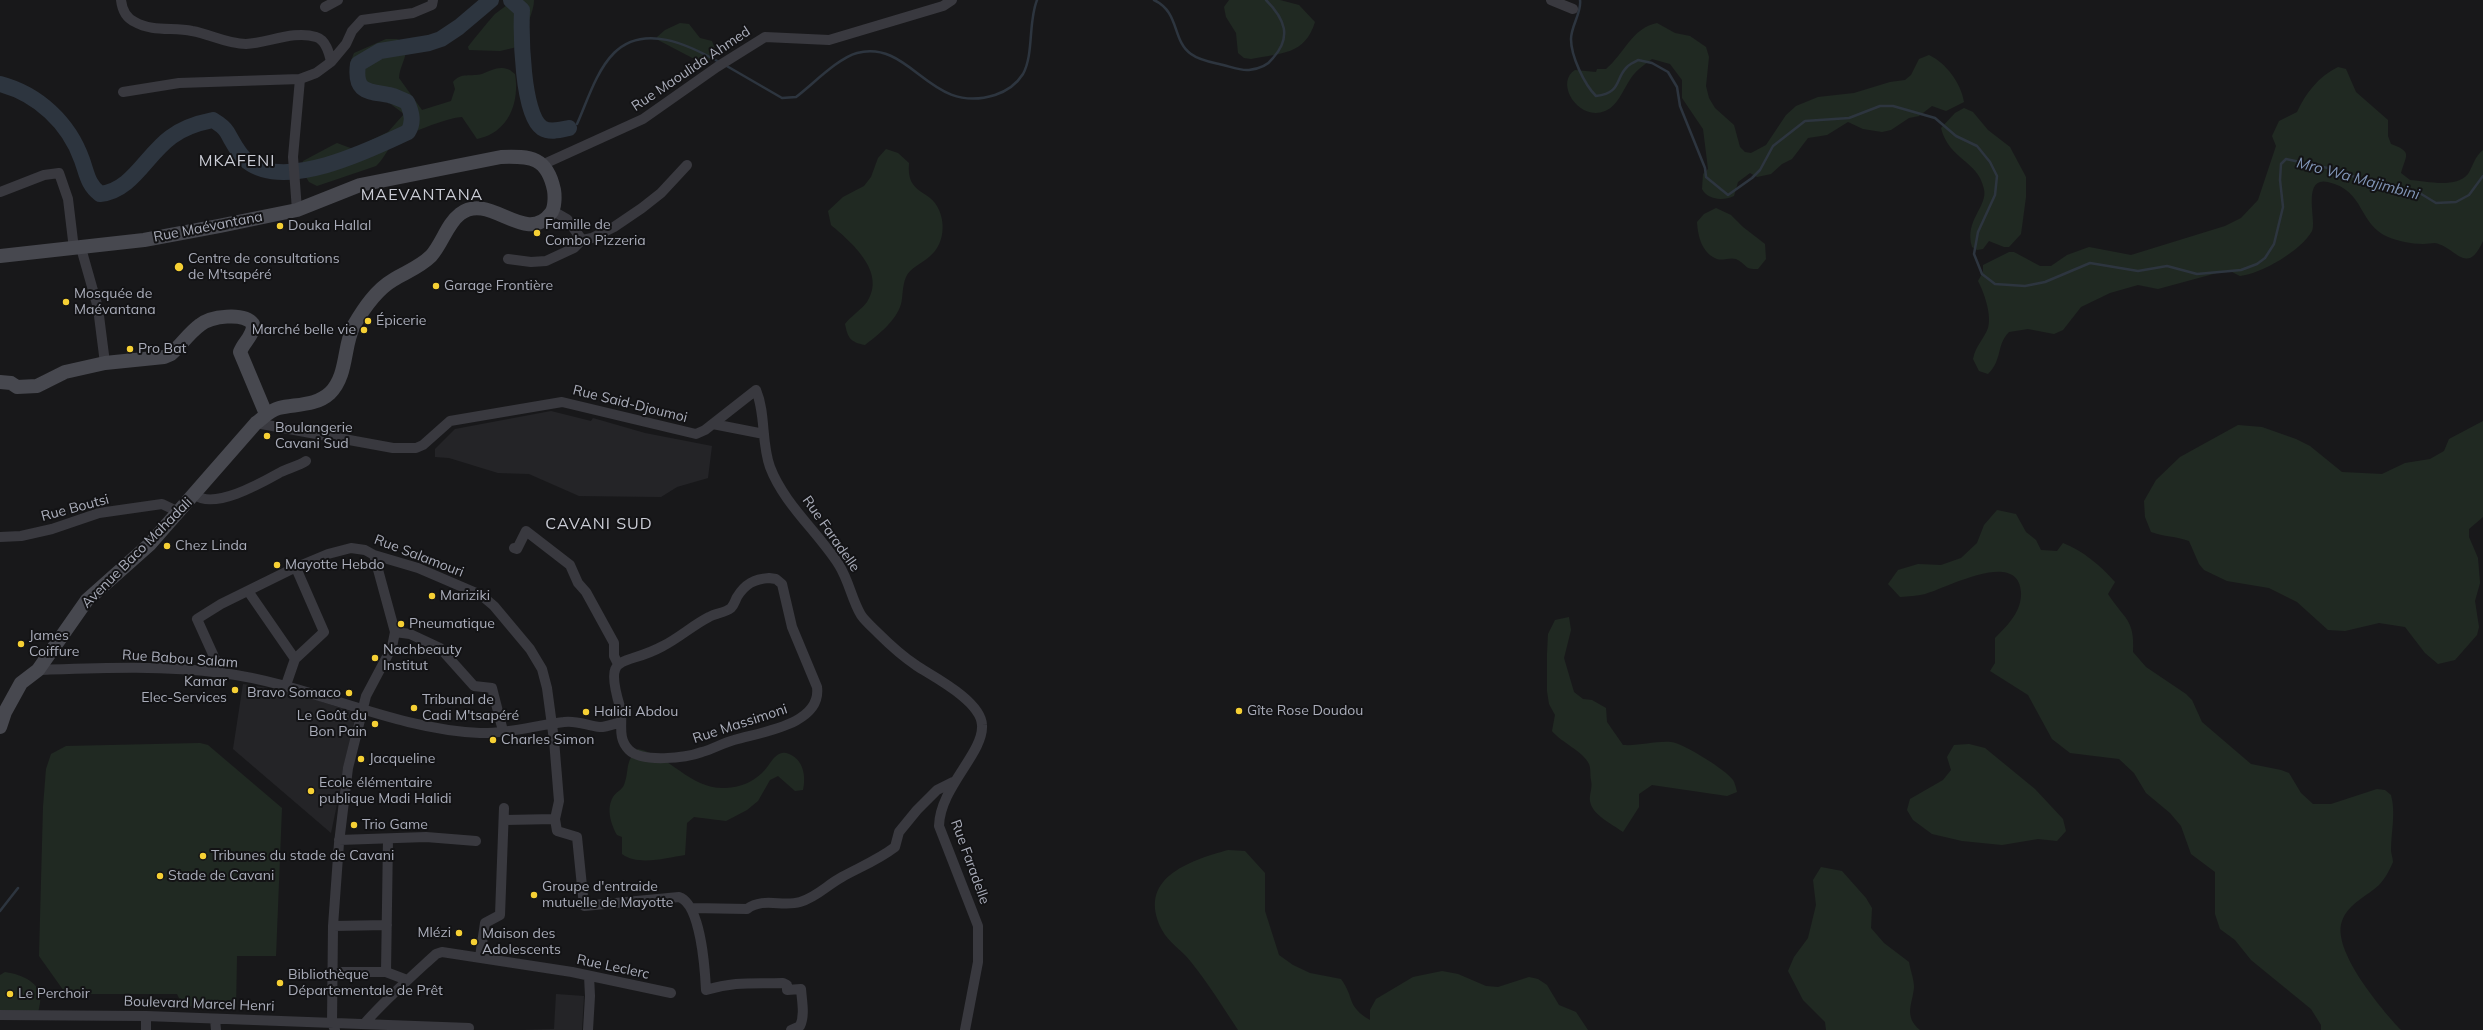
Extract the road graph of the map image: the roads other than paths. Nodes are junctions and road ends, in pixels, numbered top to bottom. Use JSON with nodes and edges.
{"nodes":[{"id":1,"x":121,"y":0,"type":"edge"},
{"id":2,"x":338,"y":0,"type":"edge"},
{"id":3,"x":432,"y":0,"type":"edge"},
{"id":4,"x":952,"y":0,"type":"edge"},
{"id":5,"x":1551,"y":0,"type":"edge"},
{"id":6,"x":324,"y":7,"type":"dead end"},
{"id":7,"x":1573,"y":9,"type":"dead end"},
{"id":8,"x":331,"y":62,"type":"junction"},
{"id":9,"x":300,"y":79,"type":"junction"},
{"id":10,"x":124,"y":92,"type":"dead end"},
{"id":11,"x":544,"y":164,"type":"junction"},
{"id":12,"x":688,"y":165,"type":"dead end"},
{"id":13,"x":0,"y":192,"type":"edge"},
{"id":14,"x":298,"y":210,"type":"junction"},
{"id":15,"x":552,"y":212,"type":"junction"},
{"id":16,"x":582,"y":240,"type":"junction"},
{"id":17,"x":78,"y":249,"type":"junction"},
{"id":18,"x":0,"y":256,"type":"edge"},
{"id":19,"x":508,"y":259,"type":"dead end"},
{"id":20,"x":105,"y":363,"type":"junction"},
{"id":21,"x":0,"y":382,"type":"edge"},
{"id":22,"x":261,"y":419,"type":"junction"},
{"id":23,"x":713,"y":424,"type":"junction"},
{"id":24,"x":764,"y":434,"type":"junction"},
{"id":25,"x":306,"y":461,"type":"dead end"},
{"id":26,"x":777,"y":483,"type":"joint"},
{"id":27,"x":195,"y":495,"type":"junction"},
{"id":28,"x":179,"y":512,"type":"junction"},
{"id":29,"x":0,"y":537,"type":"edge"},
{"id":30,"x":514,"y":548,"type":"dead end"},
{"id":31,"x":374,"y":555,"type":"junction"},
{"id":32,"x":296,"y":568,"type":"junction"},
{"id":33,"x":248,"y":591,"type":"junction"},
{"id":34,"x":395,"y":632,"type":"junction"},
{"id":35,"x":295,"y":659,"type":"junction"},
{"id":36,"x":618,"y":664,"type":"junction"},
{"id":37,"x":38,"y":670,"type":"junction"},
{"id":38,"x":222,"y":672,"type":"junction"},
{"id":39,"x":286,"y":685,"type":"junction"},
{"id":40,"x":364,"y":710,"type":"junction"},
{"id":41,"x":621,"y":722,"type":"junction"},
{"id":42,"x":553,"y":724,"type":"junction"},
{"id":43,"x":0,"y":727,"type":"edge"},
{"id":44,"x":503,"y":731,"type":"junction"},
{"id":45,"x":953,"y":782,"type":"junction"},
{"id":46,"x":504,"y":808,"type":"dead end"},
{"id":47,"x":555,"y":819,"type":"junction"},
{"id":48,"x":505,"y":820,"type":"junction"},
{"id":49,"x":388,"y":839,"type":"junction"},
{"id":50,"x":339,"y":840,"type":"junction"},
{"id":51,"x":476,"y":841,"type":"dead end"},
{"id":52,"x":692,"y":908,"type":"junction"},
{"id":53,"x":387,"y":925,"type":"junction"},
{"id":54,"x":333,"y":926,"type":"junction"},
{"id":55,"x":480,"y":957,"type":"junction"},
{"id":56,"x":333,"y":972,"type":"junction"},
{"id":57,"x":386,"y":972,"type":"junction"},
{"id":58,"x":588,"y":976,"type":"junction"},
{"id":59,"x":407,"y":980,"type":"junction"},
{"id":60,"x":671,"y":993,"type":"dead end"},
{"id":61,"x":0,"y":1015,"type":"edge"},
{"id":62,"x":146,"y":1016,"type":"junction"},
{"id":63,"x":215,"y":1019,"type":"junction"},
{"id":64,"x":364,"y":1024,"type":"junction"},
{"id":65,"x":333,"y":1027,"type":"edge"},
{"id":66,"x":388,"y":1028,"type":"edge"},
{"id":67,"x":468,"y":1028,"type":"dead end"},
{"id":68,"x":146,"y":1030,"type":"edge"},
{"id":69,"x":216,"y":1030,"type":"edge"},
{"id":70,"x":588,"y":1030,"type":"edge"},
{"id":71,"x":791,"y":1030,"type":"edge"},
{"id":72,"x":965,"y":1030,"type":"edge"}],
"edges":[{"from":1,"to":8,"type":"street"},
{"from":2,"to":6,"type":"street"},
{"from":3,"to":8,"type":"street"},
{"from":4,"to":11,"type":"street","name":"Rue Maoulida Ahmed"},
{"from":5,"to":7,"type":"street"},
{"from":8,"to":9,"type":"street"},
{"from":9,"to":10,"type":"street"},
{"from":9,"to":14,"type":"street"},
{"from":11,"to":14,"type":"street","name":"Rue Maévantana"},
{"from":11,"to":15,"type":"street"},
{"from":12,"to":16,"type":"street"},
{"from":13,"to":17,"type":"street"},
{"from":14,"to":17,"type":"street","name":"Rue Maévantana"},
{"from":15,"to":16,"type":"street"},
{"from":15,"to":22,"type":"street"},
{"from":16,"to":19,"type":"street"},
{"from":17,"to":18,"type":"street","name":"Rue Maévantana"},
{"from":17,"to":20,"type":"street"},
{"from":20,"to":21,"type":"street"},
{"from":20,"to":22,"type":"street"},
{"from":22,"to":23,"type":"street","name":"Rue Said-Djoumoi"},
{"from":22,"to":27,"type":"street","name":"Avenue Baco Mahadali"},
{"from":23,"to":24,"type":"street"},
{"from":23,"to":24,"type":"street","name":"Rue Said-Djoumoi"},
{"from":24,"to":26,"type":"street","name":"Rue Said-Djoumoi"},
{"from":25,"to":27,"type":"street"},
{"from":26,"to":45,"type":"street","name":"Rue Faradelle"},
{"from":27,"to":28,"type":"street","name":"Avenue Baco Mahadali"},
{"from":28,"to":29,"type":"street","name":"Rue Boutsi"},
{"from":28,"to":37,"type":"street","name":"Avenue Baco Mahadali"},
{"from":30,"to":36,"type":"street"},
{"from":31,"to":32,"type":"street","name":"Rue Salamouri"},
{"from":31,"to":34,"type":"street"},
{"from":31,"to":42,"type":"street","name":"Rue Salamouri"},
{"from":32,"to":33,"type":"street","name":"Rue Salamouri"},
{"from":32,"to":35,"type":"street"},
{"from":33,"to":35,"type":"street"},
{"from":33,"to":38,"type":"street","name":"Rue Salamouri"},
{"from":34,"to":40,"type":"street"},
{"from":34,"to":44,"type":"street"},
{"from":35,"to":39,"type":"street"},
{"from":36,"to":41,"type":"street","name":"Rue Massimoni"},
{"from":36,"to":41,"type":"street","name":"Rue Massimoni"},
{"from":37,"to":38,"type":"street","name":"Rue Babou Salam"},
{"from":37,"to":43,"type":"street","name":"Avenue Baco Mahadali"},
{"from":38,"to":39,"type":"street","name":"Rue Babou Salam"},
{"from":39,"to":40,"type":"street","name":"Rue Babou Salam"},
{"from":40,"to":44,"type":"street","name":"Rue Babou Salam"},
{"from":40,"to":50,"type":"street"},
{"from":41,"to":42,"type":"street"},
{"from":42,"to":44,"type":"street","name":"Rue Babou Salam"},
{"from":42,"to":47,"type":"street","name":"Rue Salamouri"},
{"from":45,"to":52,"type":"street"},
{"from":45,"to":72,"type":"street","name":"Rue Faradelle"},
{"from":46,"to":48,"type":"street"},
{"from":47,"to":48,"type":"street"},
{"from":47,"to":52,"type":"street"},
{"from":48,"to":55,"type":"street"},
{"from":49,"to":50,"type":"street"},
{"from":49,"to":51,"type":"street"},
{"from":49,"to":53,"type":"street"},
{"from":50,"to":54,"type":"street"},
{"from":52,"to":71,"type":"street"},
{"from":53,"to":54,"type":"street"},
{"from":53,"to":57,"type":"street"},
{"from":54,"to":56,"type":"street"},
{"from":55,"to":58,"type":"street","name":"Rue Leclerc"},
{"from":55,"to":59,"type":"street","name":"Rue Leclerc"},
{"from":56,"to":57,"type":"street"},
{"from":56,"to":65,"type":"street"},
{"from":57,"to":59,"type":"street"},
{"from":58,"to":60,"type":"street","name":"Rue Leclerc"},
{"from":58,"to":70,"type":"street"},
{"from":59,"to":64,"type":"street","name":"Rue Leclerc"},
{"from":61,"to":62,"type":"street","name":"Boulevard Marcel Henri"},
{"from":62,"to":63,"type":"street","name":"Boulevard Marcel Henri"},
{"from":62,"to":68,"type":"street"},
{"from":63,"to":65,"type":"street","name":"Boulevard Marcel Henri"},
{"from":63,"to":69,"type":"street"},
{"from":64,"to":65,"type":"street","name":"Boulevard Marcel Henri"},
{"from":64,"to":66,"type":"street","name":"Boulevard Marcel Henri"},
{"from":66,"to":67,"type":"street","name":"Boulevard Marcel Henri"}]}
